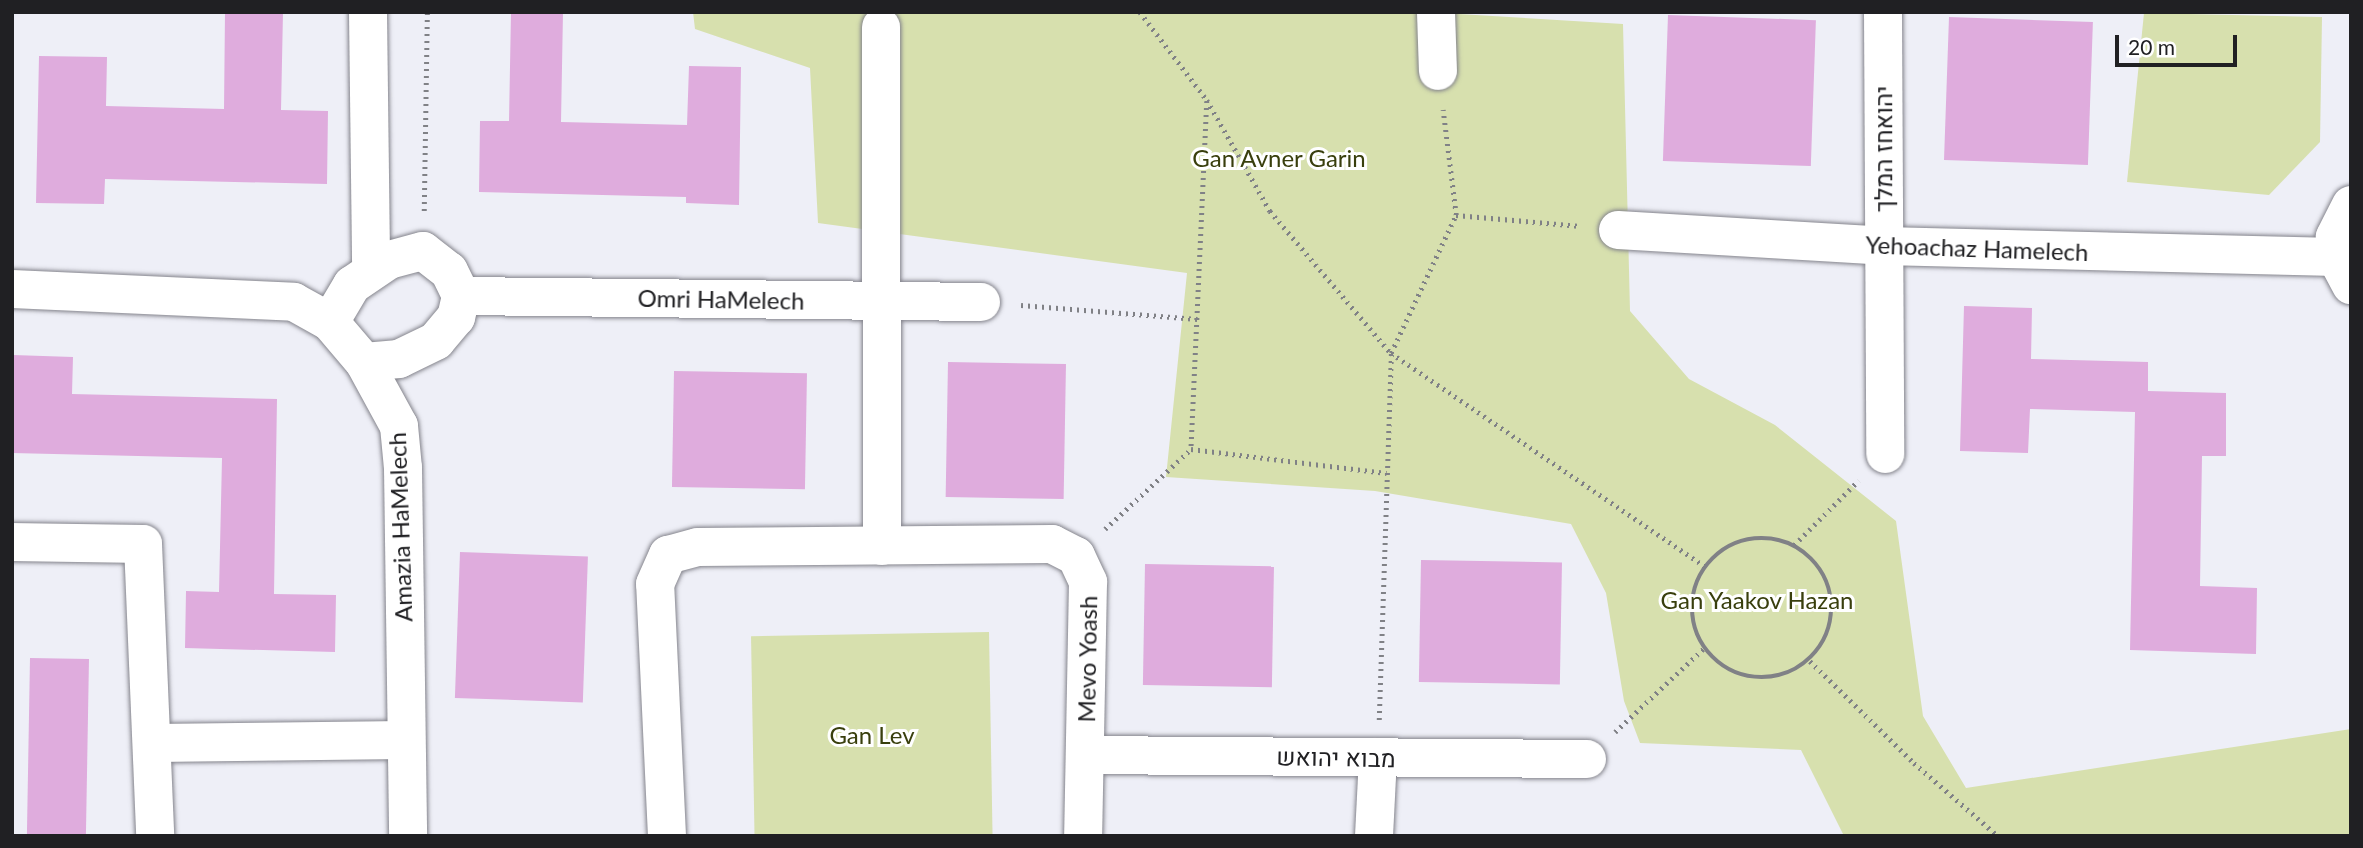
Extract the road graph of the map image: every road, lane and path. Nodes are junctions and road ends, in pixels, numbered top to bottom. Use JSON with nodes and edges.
{"nodes":[{"id":1,"x":368,"y":12,"type":"edge"},
{"id":2,"x":428,"y":12,"type":"edge"},
{"id":3,"x":1140,"y":12,"type":"edge"},
{"id":4,"x":1436,"y":12,"type":"edge"},
{"id":5,"x":1883,"y":12,"type":"edge"},
{"id":6,"x":881,"y":27,"type":"dead end"},
{"id":7,"x":1438,"y":71,"type":"joint"},
{"id":8,"x":1207,"y":100,"type":"junction"},
{"id":9,"x":2351,"y":205,"type":"edge"},
{"id":10,"x":1456,"y":215,"type":"junction"},
{"id":11,"x":1618,"y":230,"type":"joint"},
{"id":12,"x":1884,"y":246,"type":"junction"},
{"id":13,"x":424,"y":251,"type":"junction"},
{"id":14,"x":372,"y":267,"type":"junction"},
{"id":15,"x":2343,"y":271,"type":"edge"},
{"id":16,"x":12,"y":289,"type":"edge"},
{"id":17,"x":461,"y":296,"type":"junction"},
{"id":18,"x":884,"y":301,"type":"junction"},
{"id":19,"x":981,"y":302,"type":"joint"},
{"id":20,"x":1197,"y":319,"type":"junction"},
{"id":21,"x":330,"y":322,"type":"junction"},
{"id":22,"x":1391,"y":353,"type":"junction"},
{"id":23,"x":364,"y":362,"type":"junction"},
{"id":24,"x":1191,"y":449,"type":"junction"},
{"id":25,"x":1885,"y":454,"type":"joint"},
{"id":26,"x":1387,"y":473,"type":"junction"},
{"id":27,"x":12,"y":542,"type":"edge"},
{"id":28,"x":882,"y":545,"type":"junction"},
{"id":29,"x":1794,"y":545,"type":"junction"},
{"id":30,"x":1076,"y":556,"type":"junction"},
{"id":31,"x":1705,"y":566,"type":"junction"},
{"id":32,"x":1704,"y":648,"type":"junction"},
{"id":33,"x":1810,"y":661,"type":"junction"},
{"id":34,"x":406,"y":740,"type":"junction"},
{"id":35,"x":153,"y":743,"type":"junction"},
{"id":36,"x":1085,"y":755,"type":"junction"},
{"id":37,"x":1378,"y":757,"type":"junction"},
{"id":38,"x":1587,"y":759,"type":"joint"},
{"id":39,"x":155,"y":836,"type":"edge"},
{"id":40,"x":408,"y":836,"type":"edge"},
{"id":41,"x":667,"y":836,"type":"edge"},
{"id":42,"x":1083,"y":836,"type":"edge"},
{"id":43,"x":1374,"y":836,"type":"edge"},
{"id":44,"x":1998,"y":836,"type":"edge"}],
"edges":[{"from":1,"to":14,"type":"street"},
{"from":2,"to":13,"type":"path"},
{"from":3,"to":8,"type":"path"},
{"from":4,"to":7,"type":"street"},
{"from":5,"to":12,"type":"street","name":"יהואחז המלך"},
{"from":6,"to":18,"type":"street"},
{"from":7,"to":10,"type":"path"},
{"from":8,"to":20,"type":"path"},
{"from":8,"to":22,"type":"path"},
{"from":9,"to":15,"type":"street"},
{"from":10,"to":11,"type":"path"},
{"from":10,"to":22,"type":"path"},
{"from":11,"to":12,"type":"street","name":"Yehoachaz Hamelech"},
{"from":12,"to":15,"type":"street","name":"Yehoachaz Hamelech"},
{"from":12,"to":25,"type":"street","name":"יהואחז המלך"},
{"from":13,"to":14,"type":"street"},
{"from":13,"to":17,"type":"street"},
{"from":14,"to":21,"type":"street"},
{"from":16,"to":21,"type":"street","name":"Amazia HaMelech"},
{"from":17,"to":18,"type":"street","name":"Omri HaMelech"},
{"from":17,"to":23,"type":"street"},
{"from":18,"to":19,"type":"street","name":"Omri HaMelech"},
{"from":18,"to":28,"type":"street"},
{"from":19,"to":20,"type":"path"},
{"from":20,"to":24,"type":"path"},
{"from":21,"to":23,"type":"street","name":"Amazia HaMelech"},
{"from":22,"to":26,"type":"path"},
{"from":22,"to":31,"type":"path"},
{"from":23,"to":34,"type":"street","name":"Amazia HaMelech"},
{"from":24,"to":26,"type":"path"},
{"from":24,"to":30,"type":"path"},
{"from":25,"to":29,"type":"path"},
{"from":26,"to":37,"type":"path"},
{"from":27,"to":35,"type":"street"},
{"from":28,"to":30,"type":"street"},
{"from":28,"to":41,"type":"street"},
{"from":29,"to":31,"type":"path"},
{"from":29,"to":33,"type":"path"},
{"from":30,"to":36,"type":"street","name":"Mevo Yoash"},
{"from":31,"to":32,"type":"path"},
{"from":32,"to":33,"type":"path"},
{"from":32,"to":38,"type":"path"},
{"from":33,"to":44,"type":"path"},
{"from":34,"to":35,"type":"street"},
{"from":34,"to":40,"type":"street","name":"Amazia HaMelech"},
{"from":35,"to":39,"type":"street"},
{"from":36,"to":37,"type":"street","name":"מבוא יהואש"},
{"from":36,"to":42,"type":"street","name":"Mevo Yoash"},
{"from":37,"to":38,"type":"street","name":"מבוא יהואש"},
{"from":37,"to":43,"type":"street"}]}
